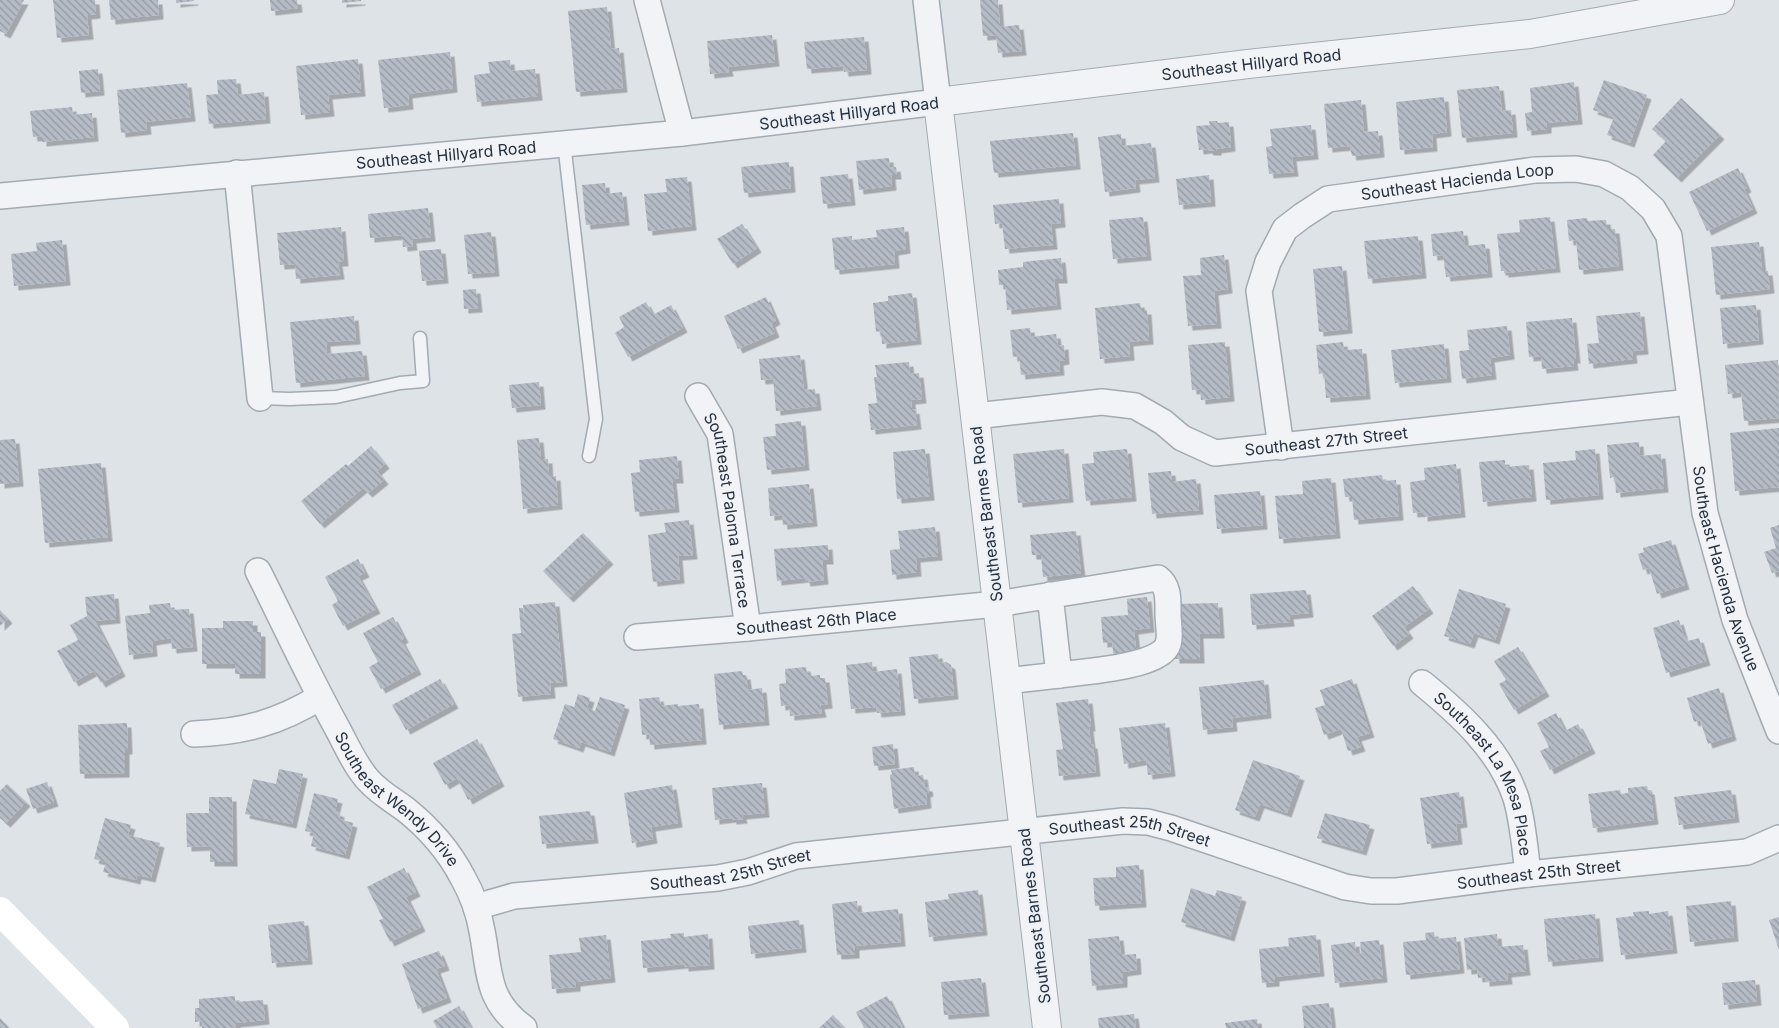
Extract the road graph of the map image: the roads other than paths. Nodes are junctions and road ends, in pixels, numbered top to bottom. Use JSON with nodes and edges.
{"nodes":[{"id":1,"x":647,"y":0,"type":"edge"},
{"id":2,"x":926,"y":0,"type":"edge"},
{"id":3,"x":1707,"y":2,"type":"edge"},
{"id":4,"x":938,"y":102,"type":"junction"},
{"id":5,"x":682,"y":133,"type":"junction"},
{"id":6,"x":564,"y":143,"type":"junction"},
{"id":7,"x":237,"y":174,"type":"junction"},
{"id":8,"x":0,"y":196,"type":"edge"},
{"id":9,"x":420,"y":338,"type":"dead end"},
{"id":10,"x":698,"y":396,"type":"dead end"},
{"id":11,"x":260,"y":398,"type":"joint"},
{"id":12,"x":1690,"y":402,"type":"junction"},
{"id":13,"x":974,"y":416,"type":"junction"},
{"id":14,"x":1281,"y":447,"type":"junction"},
{"id":15,"x":589,"y":456,"type":"dead end"},
{"id":16,"x":258,"y":571,"type":"dead end"},
{"id":17,"x":1050,"y":595,"type":"junction"},
{"id":18,"x":996,"y":604,"type":"junction"},
{"id":19,"x":748,"y":628,"type":"junction"},
{"id":20,"x":636,"y":637,"type":"dead end"},
{"id":21,"x":1059,"y":675,"type":"junction"},
{"id":22,"x":1006,"y":681,"type":"junction"},
{"id":23,"x":1422,"y":682,"type":"dead end"},
{"id":24,"x":320,"y":697,"type":"junction"},
{"id":25,"x":1779,"y":731,"type":"edge"},
{"id":26,"x":194,"y":734,"type":"dead end"},
{"id":27,"x":1024,"y":832,"type":"junction"},
{"id":28,"x":1779,"y":838,"type":"edge"},
{"id":29,"x":1528,"y":874,"type":"junction"},
{"id":30,"x":476,"y":907,"type":"junction"},
{"id":31,"x":0,"y":911,"type":"edge"},
{"id":32,"x":115,"y":1028,"type":"edge"},
{"id":33,"x":524,"y":1028,"type":"edge"},
{"id":34,"x":1047,"y":1028,"type":"edge"}],
"edges":[{"from":1,"to":5,"type":"street"},
{"from":2,"to":4,"type":"street","name":"Southeast Barnes Road"},
{"from":3,"to":4,"type":"street","name":"Southeast Hillyard Road"},
{"from":4,"to":5,"type":"street","name":"Southeast Hillyard Road"},
{"from":4,"to":13,"type":"street","name":"Southeast Barnes Road"},
{"from":5,"to":6,"type":"street","name":"Southeast Hillyard Road"},
{"from":6,"to":7,"type":"street","name":"Southeast Hillyard Road"},
{"from":6,"to":15,"type":"lane"},
{"from":7,"to":8,"type":"street","name":"Southeast Hillyard Road"},
{"from":7,"to":11,"type":"street"},
{"from":9,"to":11,"type":"lane"},
{"from":10,"to":19,"type":"street","name":"Southeast Paloma Terrace"},
{"from":12,"to":14,"type":"street","name":"Southeast 27th Street"},
{"from":12,"to":14,"type":"street","name":"Southeast Hacienda Loop"},
{"from":12,"to":25,"type":"street","name":"Southeast Hacienda Avenue"},
{"from":13,"to":14,"type":"street","name":"Southeast 27th Street"},
{"from":13,"to":18,"type":"street","name":"Southeast Barnes Road"},
{"from":16,"to":24,"type":"street","name":"Southeast Wendy Drive"},
{"from":17,"to":18,"type":"street","name":"Southeast 26th Place"},
{"from":17,"to":21,"type":"street"},
{"from":17,"to":21,"type":"street","name":"Southeast 26th Place"},
{"from":18,"to":19,"type":"street","name":"Southeast 26th Place"},
{"from":18,"to":22,"type":"street","name":"Southeast Barnes Road"},
{"from":19,"to":20,"type":"street","name":"Southeast 26th Place"},
{"from":21,"to":22,"type":"street"},
{"from":22,"to":27,"type":"street","name":"Southeast Barnes Road"},
{"from":23,"to":29,"type":"street","name":"Southeast La Mesa Place"},
{"from":24,"to":26,"type":"street"},
{"from":24,"to":30,"type":"street","name":"Southeast Wendy Drive"},
{"from":27,"to":29,"type":"street","name":"Southeast 25th Street"},
{"from":27,"to":30,"type":"street","name":"Southeast 25th Street"},
{"from":27,"to":34,"type":"street","name":"Southeast Barnes Road"},
{"from":28,"to":29,"type":"street","name":"Southeast 25th Street"},
{"from":30,"to":33,"type":"street","name":"Southeast Wendy Drive"},
{"from":31,"to":32,"type":"main road"}]}
